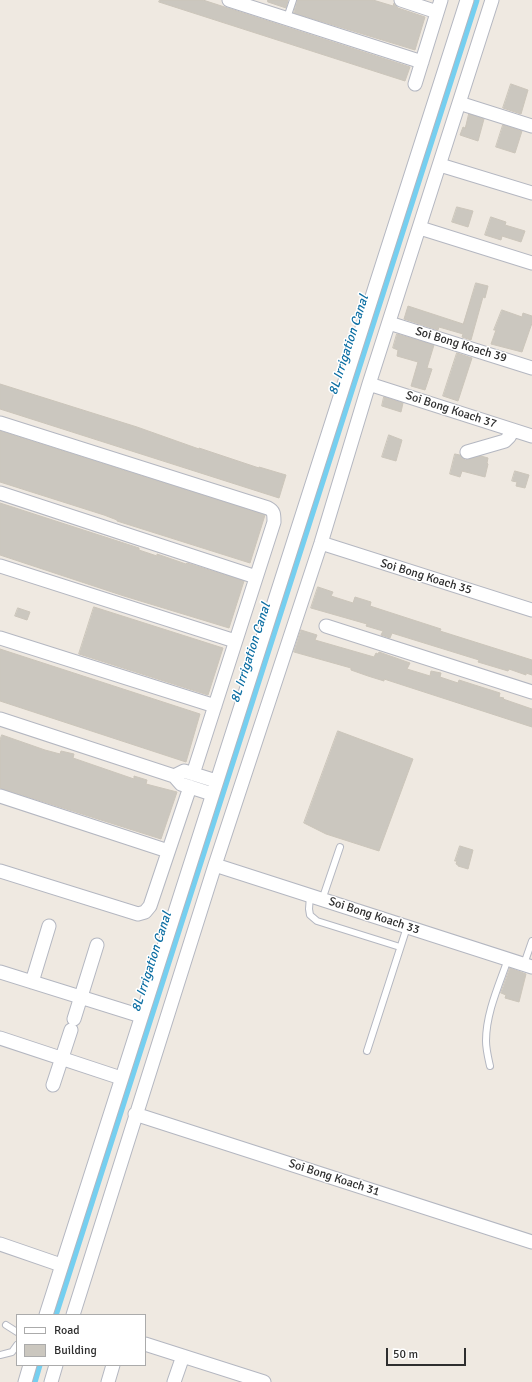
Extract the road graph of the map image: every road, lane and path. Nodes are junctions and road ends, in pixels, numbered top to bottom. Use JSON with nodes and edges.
{"nodes":[{"id":1,"x":229,"y":0,"type":"edge"},
{"id":2,"x":293,"y":0,"type":"edge"},
{"id":3,"x":401,"y":0,"type":"edge"},
{"id":4,"x":467,"y":0,"type":"edge"},
{"id":5,"x":492,"y":0,"type":"edge"},
{"id":6,"x":439,"y":6,"type":"edge"},
{"id":7,"x":286,"y":18,"type":"junction"},
{"id":8,"x":422,"y":62,"type":"junction"},
{"id":9,"x":415,"y":84,"type":"dead end"},
{"id":10,"x":459,"y":103,"type":"junction"},
{"id":11,"x":532,"y":126,"type":"edge"},
{"id":12,"x":440,"y":165,"type":"junction"},
{"id":13,"x":532,"y":194,"type":"edge"},
{"id":14,"x":420,"y":228,"type":"junction"},
{"id":15,"x":532,"y":263,"type":"edge"},
{"id":16,"x":389,"y":323,"type":"junction"},
{"id":17,"x":532,"y":368,"type":"edge"},
{"id":18,"x":369,"y":384,"type":"junction"},
{"id":19,"x":0,"y":423,"type":"edge"},
{"id":20,"x":513,"y":430,"type":"junction"},
{"id":21,"x":532,"y":436,"type":"edge"},
{"id":22,"x":467,"y":452,"type":"dead end"},
{"id":23,"x":0,"y":493,"type":"edge"},
{"id":24,"x":321,"y":543,"type":"junction"},
{"id":25,"x":0,"y":566,"type":"edge"},
{"id":26,"x":256,"y":577,"type":"junction"},
{"id":27,"x":532,"y":610,"type":"edge"},
{"id":28,"x":326,"y":626,"type":"dead end"},
{"id":29,"x":0,"y":638,"type":"edge"},
{"id":30,"x":236,"y":641,"type":"junction"},
{"id":31,"x":532,"y":692,"type":"edge"},
{"id":32,"x":214,"y":706,"type":"junction"},
{"id":33,"x":0,"y":719,"type":"edge"},
{"id":34,"x":193,"y":774,"type":"junction"},
{"id":35,"x":174,"y":776,"type":"junction"},
{"id":36,"x":216,"y":781,"type":"junction"},
{"id":37,"x":190,"y":787,"type":"junction"},
{"id":38,"x":212,"y":794,"type":"junction"},
{"id":39,"x":0,"y":796,"type":"edge"},
{"id":40,"x":340,"y":848,"type":"dead end"},
{"id":41,"x":168,"y":850,"type":"junction"},
{"id":42,"x":215,"y":865,"type":"junction"},
{"id":43,"x":0,"y":871,"type":"edge"},
{"id":44,"x":316,"y":898,"type":"junction"},
{"id":45,"x":49,"y":926,"type":"dead end"},
{"id":46,"x":407,"y":927,"type":"junction"},
{"id":47,"x":532,"y":941,"type":"edge"},
{"id":48,"x":97,"y":945,"type":"dead end"},
{"id":49,"x":400,"y":947,"type":"junction"},
{"id":50,"x":508,"y":959,"type":"junction"},
{"id":51,"x":528,"y":965,"type":"edge"},
{"id":52,"x":0,"y":972,"type":"edge"},
{"id":53,"x":32,"y":982,"type":"junction"},
{"id":54,"x":81,"y":997,"type":"junction"},
{"id":55,"x":141,"y":1016,"type":"junction"},
{"id":56,"x":0,"y":1038,"type":"edge"},
{"id":57,"x":367,"y":1051,"type":"dead end"},
{"id":58,"x":62,"y":1058,"type":"junction"},
{"id":59,"x":490,"y":1066,"type":"dead end"},
{"id":60,"x":121,"y":1078,"type":"junction"},
{"id":61,"x":53,"y":1085,"type":"dead end"},
{"id":62,"x":135,"y":1114,"type":"junction"},
{"id":63,"x":532,"y":1242,"type":"edge"},
{"id":64,"x":0,"y":1244,"type":"edge"},
{"id":65,"x":61,"y":1265,"type":"junction"},
{"id":66,"x":46,"y":1314,"type":"edge"},
{"id":67,"x":73,"y":1314,"type":"edge"},
{"id":68,"x":6,"y":1325,"type":"dead end"},
{"id":69,"x":16,"y":1331,"type":"edge"},
{"id":70,"x":146,"y":1344,"type":"edge"},
{"id":71,"x":16,"y":1346,"type":"edge"},
{"id":72,"x":0,"y":1355,"type":"edge"},
{"id":73,"x":183,"y":1356,"type":"junction"},
{"id":74,"x":30,"y":1366,"type":"edge"},
{"id":75,"x":56,"y":1366,"type":"edge"},
{"id":76,"x":113,"y":1366,"type":"edge"},
{"id":77,"x":244,"y":1379,"type":"edge"},
{"id":78,"x":25,"y":1382,"type":"edge"},
{"id":79,"x":51,"y":1382,"type":"edge"},
{"id":80,"x":108,"y":1382,"type":"edge"},
{"id":81,"x":174,"y":1382,"type":"edge"},
{"id":82,"x":264,"y":1382,"type":"edge"}],
"edges":[{"from":1,"to":7,"type":"street"},
{"from":2,"to":7,"type":"lane"},
{"from":3,"to":6,"type":"street"},
{"from":4,"to":36,"type":"street"},
{"from":5,"to":10,"type":"street"},
{"from":6,"to":8,"type":"street"},
{"from":7,"to":8,"type":"street"},
{"from":8,"to":9,"type":"street"},
{"from":10,"to":11,"type":"street"},
{"from":10,"to":12,"type":"street"},
{"from":12,"to":13,"type":"street"},
{"from":12,"to":14,"type":"street"},
{"from":14,"to":15,"type":"street"},
{"from":14,"to":16,"type":"street"},
{"from":16,"to":17,"type":"street","name":"Soi Bong Koach 39"},
{"from":16,"to":18,"type":"street"},
{"from":18,"to":20,"type":"street","name":"Soi Bong Koach 37"},
{"from":18,"to":24,"type":"street"},
{"from":19,"to":26,"type":"street"},
{"from":20,"to":21,"type":"street","name":"Soi Bong Koach 37"},
{"from":20,"to":22,"type":"street"},
{"from":23,"to":26,"type":"street"},
{"from":24,"to":27,"type":"street","name":"Soi Bong Koach 35"},
{"from":24,"to":42,"type":"street"},
{"from":25,"to":30,"type":"street"},
{"from":26,"to":30,"type":"street"},
{"from":28,"to":31,"type":"street"},
{"from":29,"to":32,"type":"street"},
{"from":30,"to":32,"type":"street"},
{"from":32,"to":34,"type":"street"},
{"from":33,"to":35,"type":"street"},
{"from":34,"to":35,"type":"street"},
{"from":34,"to":36,"type":"street"},
{"from":35,"to":37,"type":"street"},
{"from":36,"to":38,"type":"street"},
{"from":37,"to":38,"type":"street"},
{"from":37,"to":41,"type":"street"},
{"from":38,"to":55,"type":"street"},
{"from":39,"to":41,"type":"street"},
{"from":40,"to":44,"type":"lane"},
{"from":41,"to":43,"type":"street"},
{"from":42,"to":44,"type":"street","name":"Soi Bong Koach 33"},
{"from":42,"to":62,"type":"street"},
{"from":44,"to":46,"type":"street","name":"Soi Bong Koach 33"},
{"from":44,"to":49,"type":"lane"},
{"from":45,"to":53,"type":"street"},
{"from":46,"to":49,"type":"lane"},
{"from":46,"to":50,"type":"street","name":"Soi Bong Koach 33"},
{"from":47,"to":51,"type":"lane"},
{"from":48,"to":54,"type":"street"},
{"from":49,"to":57,"type":"lane"},
{"from":50,"to":51,"type":"street","name":"Soi Bong Koach 33"},
{"from":50,"to":59,"type":"lane"},
{"from":52,"to":53,"type":"street"},
{"from":53,"to":54,"type":"street"},
{"from":54,"to":55,"type":"street"},
{"from":54,"to":58,"type":"street"},
{"from":55,"to":60,"type":"street"},
{"from":56,"to":58,"type":"street"},
{"from":58,"to":60,"type":"street"},
{"from":58,"to":61,"type":"street"},
{"from":60,"to":65,"type":"street"},
{"from":62,"to":63,"type":"street","name":"Soi Bong Koach 31"},
{"from":62,"to":67,"type":"street"},
{"from":64,"to":65,"type":"street"},
{"from":65,"to":66,"type":"street"},
{"from":68,"to":69,"type":"lane"},
{"from":70,"to":73,"type":"street"},
{"from":71,"to":72,"type":"lane"},
{"from":73,"to":77,"type":"street"},
{"from":73,"to":81,"type":"street"},
{"from":74,"to":78,"type":"street"},
{"from":75,"to":79,"type":"street"},
{"from":76,"to":80,"type":"street"},
{"from":77,"to":82,"type":"street"}]}
